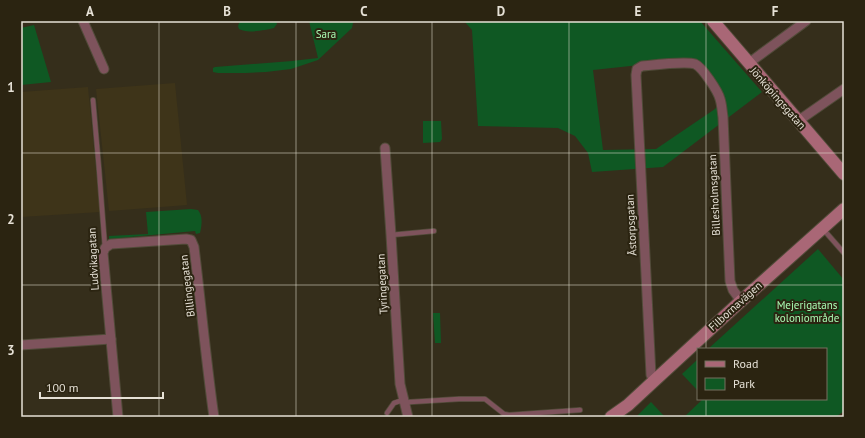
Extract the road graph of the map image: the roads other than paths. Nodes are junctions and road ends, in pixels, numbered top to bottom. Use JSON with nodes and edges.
{"nodes":[{"id":1,"x":83,"y":21,"type":"edge"},
{"id":2,"x":712,"y":21,"type":"edge"},
{"id":3,"x":806,"y":21,"type":"edge"},
{"id":4,"x":749,"y":63,"type":"junction"},
{"id":5,"x":104,"y":69,"type":"dead end"},
{"id":6,"x":637,"y":69,"type":"joint"},
{"id":7,"x":844,"y":89,"type":"edge"},
{"id":8,"x":93,"y":100,"type":"dead end"},
{"id":9,"x":798,"y":121,"type":"junction"},
{"id":10,"x":385,"y":148,"type":"dead end"},
{"id":11,"x":844,"y":174,"type":"edge"},
{"id":12,"x":844,"y":209,"type":"edge"},
{"id":13,"x":823,"y":228,"type":"junction"},
{"id":14,"x":434,"y":231,"type":"dead end"},
{"id":15,"x":391,"y":235,"type":"junction"},
{"id":16,"x":105,"y":248,"type":"junction"},
{"id":17,"x":844,"y":253,"type":"edge"},
{"id":18,"x":741,"y":301,"type":"junction"},
{"id":19,"x":111,"y":339,"type":"junction"},
{"id":20,"x":21,"y":345,"type":"edge"},
{"id":21,"x":655,"y":380,"type":"junction"},
{"id":22,"x":404,"y":402,"type":"junction"},
{"id":23,"x":628,"y":405,"type":"junction"},
{"id":24,"x":580,"y":410,"type":"dead end"},
{"id":25,"x":388,"y":413,"type":"dead end"},
{"id":26,"x":118,"y":417,"type":"edge"},
{"id":27,"x":214,"y":417,"type":"edge"},
{"id":28,"x":408,"y":417,"type":"edge"},
{"id":29,"x":611,"y":417,"type":"edge"},
{"id":30,"x":620,"y":417,"type":"edge"}],
"edges":[{"from":1,"to":5,"type":"street"},
{"from":2,"to":4,"type":"street","name":"Jönköpingsgatan"},
{"from":3,"to":4,"type":"street"},
{"from":4,"to":9,"type":"street","name":"Jönköpingsgatan"},
{"from":6,"to":18,"type":"street","name":"Billesholmsgatan"},
{"from":6,"to":21,"type":"street","name":"Åstorpsgatan"},
{"from":7,"to":9,"type":"street"},
{"from":8,"to":16,"type":"lane","name":"Ludvikagatan"},
{"from":9,"to":11,"type":"street","name":"Jönköpingsgatan"},
{"from":10,"to":15,"type":"street","name":"Tyringegatan"},
{"from":12,"to":13,"type":"street","name":"Filbornavägen"},
{"from":13,"to":17,"type":"lane"},
{"from":13,"to":18,"type":"street","name":"Filbornavägen"},
{"from":14,"to":15,"type":"lane"},
{"from":15,"to":22,"type":"street","name":"Tyringegatan"},
{"from":16,"to":19,"type":"street","name":"Ludvikagatan"},
{"from":16,"to":27,"type":"street","name":"Billingegatan"},
{"from":18,"to":21,"type":"street","name":"Filbornavägen"},
{"from":19,"to":20,"type":"street"},
{"from":19,"to":26,"type":"street","name":"Ludvikagatan"},
{"from":21,"to":23,"type":"street","name":"Filbornavägen"},
{"from":22,"to":24,"type":"lane"},
{"from":22,"to":25,"type":"lane"},
{"from":22,"to":28,"type":"street","name":"Tyringegatan"},
{"from":23,"to":29,"type":"street","name":"Filbornavägen"},
{"from":23,"to":30,"type":"street","name":"Filbornavägen"}]}
